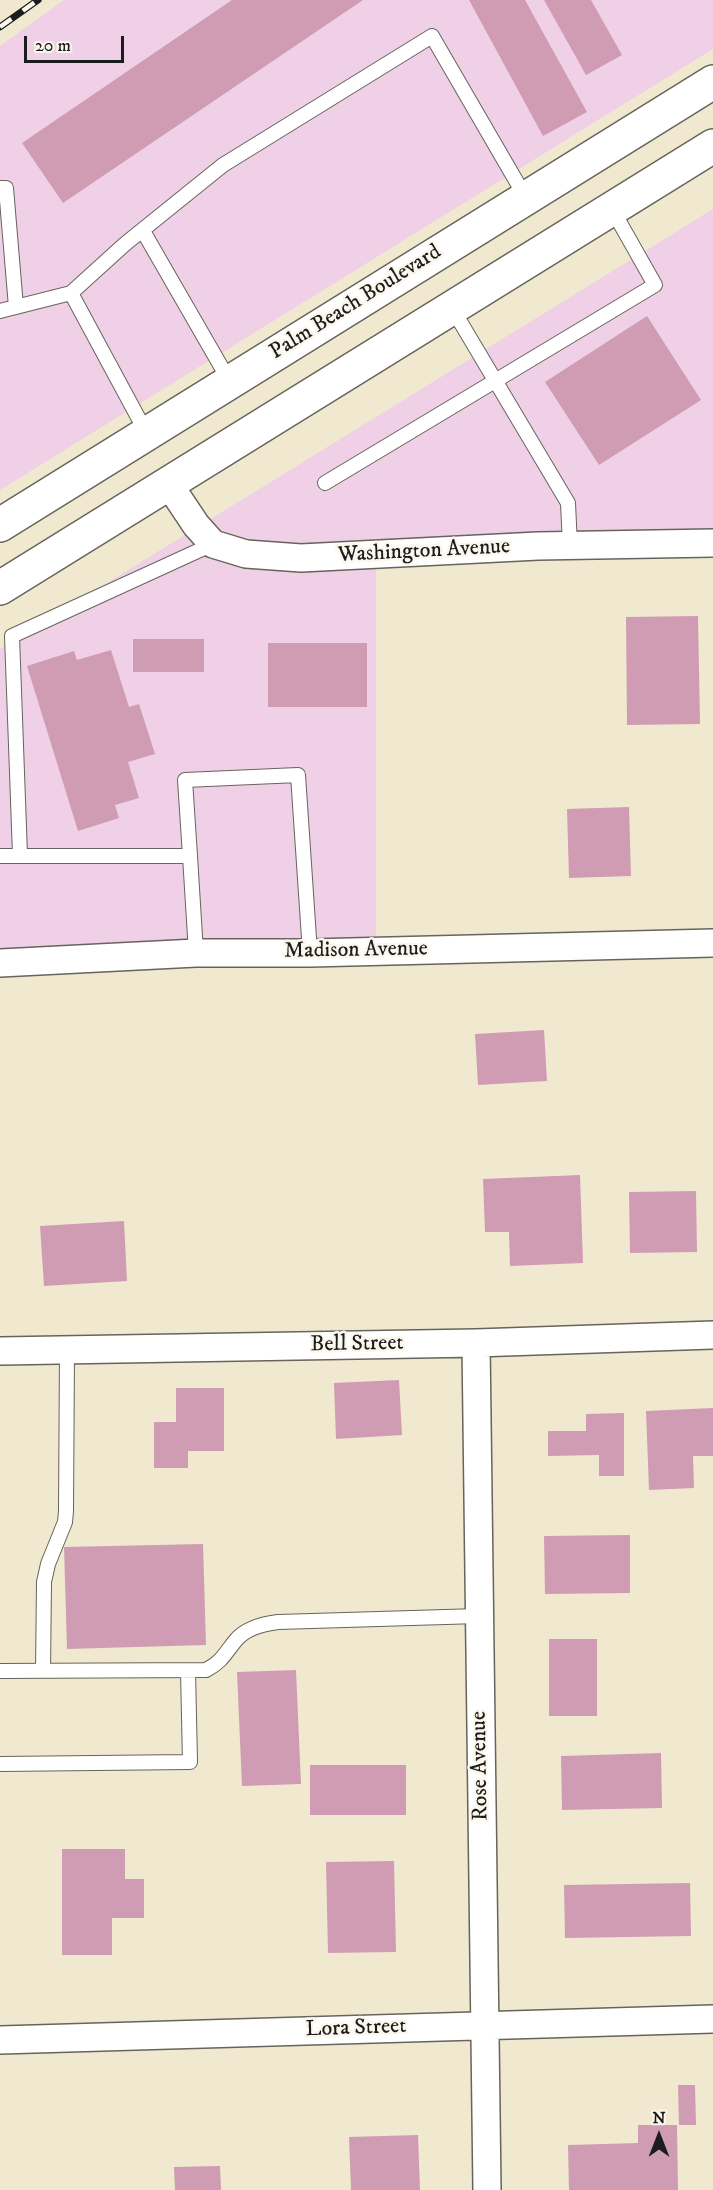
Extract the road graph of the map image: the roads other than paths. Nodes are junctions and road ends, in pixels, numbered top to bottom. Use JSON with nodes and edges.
{"nodes":[{"id":1,"x":713,"y":82,"type":"edge"},
{"id":2,"x":713,"y":146,"type":"edge"},
{"id":3,"x":0,"y":188,"type":"edge"},
{"id":4,"x":526,"y":198,"type":"junction"},
{"id":5,"x":612,"y":209,"type":"junction"},
{"id":6,"x":143,"y":231,"type":"junction"},
{"id":7,"x":71,"y":293,"type":"junction"},
{"id":8,"x":16,"y":307,"type":"junction"},
{"id":9,"x":452,"y":308,"type":"junction"},
{"id":10,"x":0,"y":311,"type":"edge"},
{"id":11,"x":230,"y":382,"type":"junction"},
{"id":12,"x":496,"y":382,"type":"junction"},
{"id":13,"x":147,"y":434,"type":"junction"},
{"id":14,"x":168,"y":483,"type":"junction"},
{"id":15,"x":325,"y":483,"type":"dead end"},
{"id":16,"x":0,"y":525,"type":"edge"},
{"id":17,"x":713,"y":543,"type":"edge"},
{"id":18,"x":213,"y":544,"type":"junction"},
{"id":19,"x":570,"y":546,"type":"junction"},
{"id":20,"x":0,"y":588,"type":"edge"},
{"id":21,"x":20,"y":855,"type":"junction"},
{"id":22,"x":0,"y":856,"type":"edge"},
{"id":23,"x":190,"y":856,"type":"junction"},
{"id":24,"x":713,"y":943,"type":"edge"},
{"id":25,"x":310,"y":953,"type":"junction"},
{"id":26,"x":196,"y":954,"type":"junction"},
{"id":27,"x":0,"y":963,"type":"edge"},
{"id":28,"x":713,"y":1335,"type":"edge"},
{"id":29,"x":476,"y":1343,"type":"junction"},
{"id":30,"x":67,"y":1350,"type":"junction"},
{"id":31,"x":0,"y":1351,"type":"edge"},
{"id":32,"x":479,"y":1616,"type":"junction"},
{"id":33,"x":0,"y":1671,"type":"edge"},
{"id":34,"x":43,"y":1671,"type":"junction"},
{"id":35,"x":188,"y":1671,"type":"junction"},
{"id":36,"x":0,"y":1764,"type":"edge"},
{"id":37,"x":713,"y":2019,"type":"edge"},
{"id":38,"x":484,"y":2025,"type":"junction"},
{"id":39,"x":0,"y":2040,"type":"edge"},
{"id":40,"x":487,"y":2190,"type":"edge"}],
"edges":[{"from":1,"to":4,"type":"main road","name":"Palm Beach Boulevard"},
{"from":2,"to":5,"type":"main road"},
{"from":3,"to":8,"type":"lane"},
{"from":4,"to":6,"type":"lane"},
{"from":4,"to":11,"type":"main road","name":"Palm Beach Boulevard"},
{"from":5,"to":9,"type":"main road"},
{"from":5,"to":12,"type":"lane"},
{"from":6,"to":7,"type":"lane"},
{"from":6,"to":11,"type":"lane"},
{"from":7,"to":8,"type":"lane"},
{"from":7,"to":13,"type":"lane"},
{"from":8,"to":10,"type":"lane"},
{"from":9,"to":12,"type":"lane"},
{"from":9,"to":14,"type":"main road"},
{"from":11,"to":13,"type":"main road","name":"Palm Beach Boulevard"},
{"from":12,"to":15,"type":"lane"},
{"from":12,"to":19,"type":"lane"},
{"from":13,"to":16,"type":"main road","name":"Palm Beach Boulevard"},
{"from":14,"to":18,"type":"street"},
{"from":14,"to":20,"type":"main road"},
{"from":17,"to":19,"type":"street","name":"Washington Avenue"},
{"from":18,"to":19,"type":"street","name":"Washington Avenue"},
{"from":18,"to":21,"type":"lane"},
{"from":21,"to":22,"type":"lane"},
{"from":21,"to":23,"type":"lane"},
{"from":23,"to":25,"type":"lane"},
{"from":23,"to":26,"type":"lane"},
{"from":24,"to":25,"type":"street","name":"Madison Avenue"},
{"from":25,"to":26,"type":"street","name":"Madison Avenue"},
{"from":26,"to":27,"type":"street","name":"Madison Avenue"},
{"from":28,"to":29,"type":"street","name":"Bell Street"},
{"from":29,"to":30,"type":"street","name":"Bell Street"},
{"from":29,"to":32,"type":"street","name":"Rose Avenue"},
{"from":30,"to":31,"type":"street","name":"Bell Street"},
{"from":30,"to":34,"type":"lane"},
{"from":32,"to":35,"type":"lane"},
{"from":32,"to":38,"type":"street","name":"Rose Avenue"},
{"from":33,"to":34,"type":"lane"},
{"from":34,"to":35,"type":"lane"},
{"from":35,"to":36,"type":"lane"},
{"from":37,"to":38,"type":"street","name":"Lora Street"},
{"from":38,"to":39,"type":"street","name":"Lora Street"},
{"from":38,"to":40,"type":"street","name":"Rose Avenue"}]}
